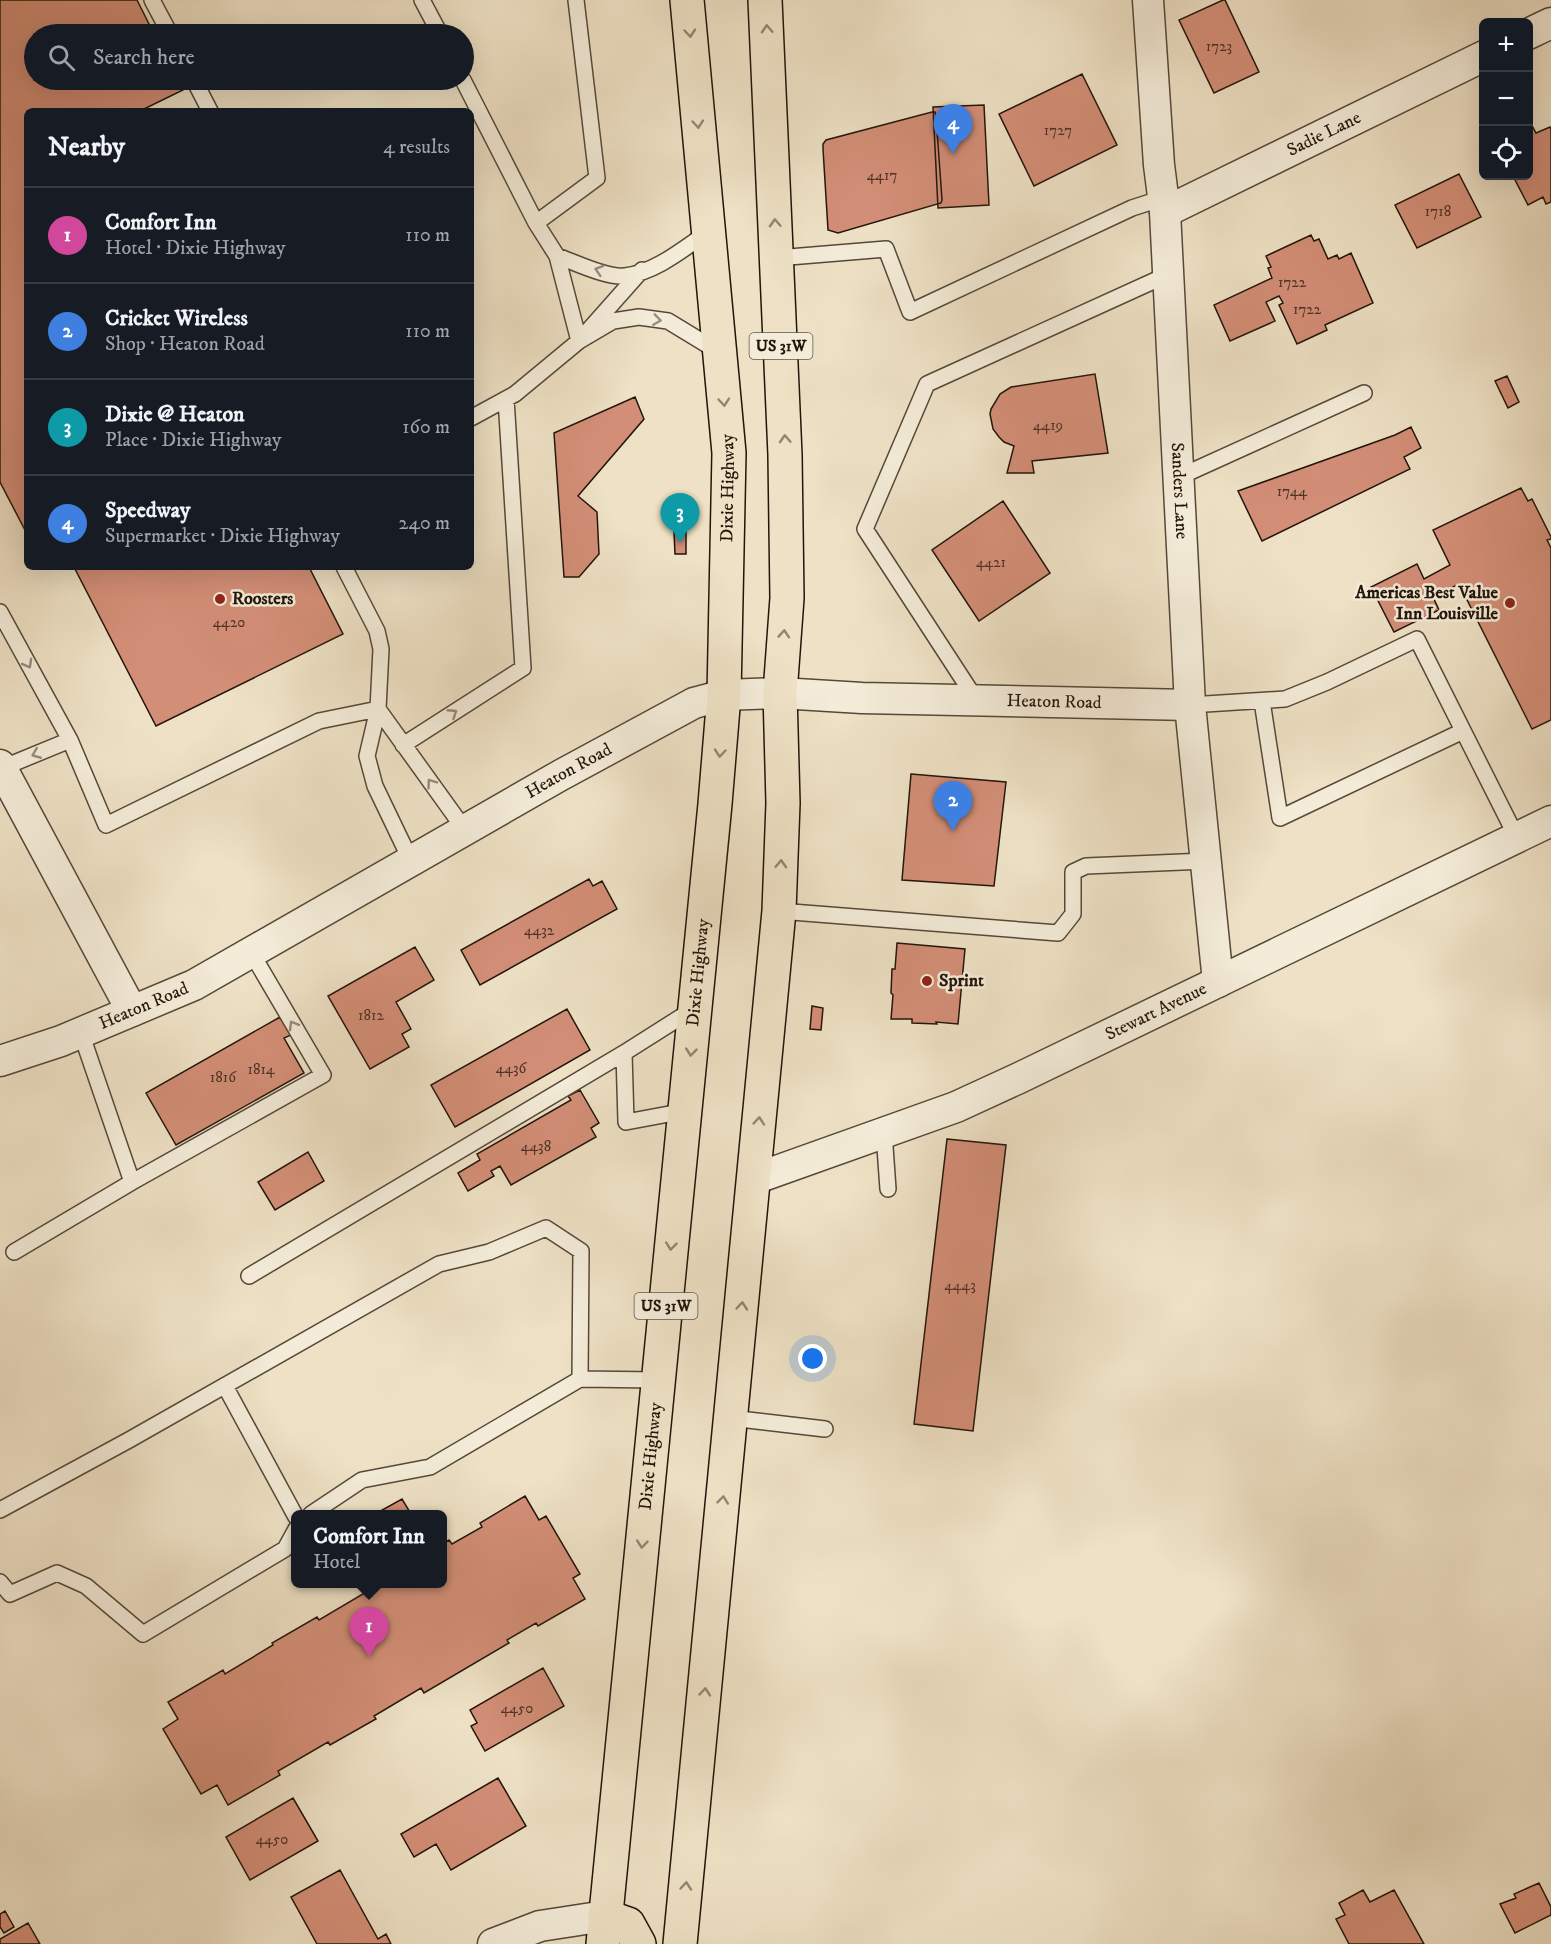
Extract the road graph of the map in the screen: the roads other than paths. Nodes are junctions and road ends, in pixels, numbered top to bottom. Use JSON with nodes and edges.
{"nodes":[{"id":1,"x":152,"y":0,"type":"edge"},
{"id":2,"x":422,"y":0,"type":"edge"},
{"id":3,"x":576,"y":0,"type":"edge"},
{"id":4,"x":687,"y":0,"type":"edge"},
{"id":5,"x":765,"y":0,"type":"edge"},
{"id":6,"x":1148,"y":0,"type":"edge"},
{"id":7,"x":1551,"y":23,"type":"edge"},
{"id":8,"x":165,"y":24,"type":"edge"},
{"id":9,"x":435,"y":24,"type":"edge"},
{"id":10,"x":1533,"y":32,"type":"edge"},
{"id":11,"x":1479,"y":58,"type":"edge"},
{"id":12,"x":199,"y":90,"type":"edge"},
{"id":13,"x":468,"y":90,"type":"edge"},
{"id":14,"x":208,"y":108,"type":"edge"},
{"id":15,"x":1164,"y":205,"type":"junction"},
{"id":16,"x":536,"y":223,"type":"junction"},
{"id":17,"x":708,"y":232,"type":"junction"},
{"id":18,"x":557,"y":256,"type":"junction"},
{"id":19,"x":777,"y":258,"type":"junction"},
{"id":20,"x":642,"y":270,"type":"junction"},
{"id":21,"x":1169,"y":274,"type":"junction"},
{"id":22,"x":579,"y":341,"type":"junction"},
{"id":23,"x":720,"y":352,"type":"junction"},
{"id":24,"x":1364,"y":393,"type":"dead end"},
{"id":25,"x":506,"y":399,"type":"junction"},
{"id":26,"x":474,"y":416,"type":"edge"},
{"id":27,"x":1179,"y":477,"type":"junction"},
{"id":28,"x":346,"y":570,"type":"edge"},
{"id":29,"x":0,"y":612,"type":"edge"},
{"id":30,"x":780,"y":693,"type":"junction"},
{"id":31,"x":724,"y":695,"type":"junction"},
{"id":32,"x":977,"y":701,"type":"junction"},
{"id":33,"x":1262,"y":701,"type":"junction"},
{"id":34,"x":1190,"y":705,"type":"junction"},
{"id":35,"x":378,"y":710,"type":"junction"},
{"id":36,"x":1463,"y":732,"type":"junction"},
{"id":37,"x":70,"y":740,"type":"junction"},
{"id":38,"x":403,"y":745,"type":"junction"},
{"id":39,"x":1,"y":766,"type":"edge"},
{"id":40,"x":1551,"y":821,"type":"edge"},
{"id":41,"x":465,"y":830,"type":"junction"},
{"id":42,"x":1517,"y":838,"type":"junction"},
{"id":43,"x":411,"y":861,"type":"junction"},
{"id":44,"x":1206,"y":861,"type":"junction"},
{"id":45,"x":779,"y":911,"type":"junction"},
{"id":46,"x":251,"y":952,"type":"junction"},
{"id":47,"x":1218,"y":982,"type":"junction"},
{"id":48,"x":695,"y":1008,"type":"junction"},
{"id":49,"x":132,"y":1011,"type":"junction"},
{"id":50,"x":81,"y":1033,"type":"junction"},
{"id":51,"x":624,"y":1053,"type":"junction"},
{"id":52,"x":0,"y":1061,"type":"edge"},
{"id":53,"x":685,"y":1111,"type":"junction"},
{"id":54,"x":884,"y":1133,"type":"junction"},
{"id":55,"x":754,"y":1179,"type":"junction"},
{"id":56,"x":132,"y":1182,"type":"junction"},
{"id":57,"x":888,"y":1189,"type":"dead end"},
{"id":58,"x":14,"y":1252,"type":"dead end"},
{"id":59,"x":249,"y":1276,"type":"dead end"},
{"id":60,"x":580,"y":1379,"type":"junction"},
{"id":61,"x":658,"y":1380,"type":"junction"},
{"id":62,"x":225,"y":1386,"type":"junction"},
{"id":63,"x":731,"y":1418,"type":"junction"},
{"id":64,"x":825,"y":1429,"type":"dead end"},
{"id":65,"x":0,"y":1510,"type":"edge"},
{"id":66,"x":292,"y":1510,"type":"edge"},
{"id":67,"x":318,"y":1510,"type":"edge"},
{"id":68,"x":291,"y":1538,"type":"edge"},
{"id":69,"x":0,"y":1582,"type":"edge"},
{"id":70,"x":604,"y":1930,"type":"edge"},
{"id":71,"x":493,"y":1944,"type":"edge"},
{"id":72,"x":639,"y":1944,"type":"edge"},
{"id":73,"x":680,"y":1944,"type":"edge"}],
"edges":[{"from":1,"to":8,"type":"lane"},
{"from":2,"to":9,"type":"lane"},
{"from":3,"to":16,"type":"lane"},
{"from":4,"to":17,"type":"main road","name":"Dixie Highway","number":"US 31W","one_way":true},
{"from":19,"to":5,"type":"main road","number":"US 31W","one_way":true},
{"from":6,"to":15,"type":"street","name":"Sanders Lane"},
{"from":7,"to":10,"type":"street"},
{"from":11,"to":15,"type":"street","name":"Sadie Lane"},
{"from":12,"to":14,"type":"lane"},
{"from":13,"to":16,"type":"lane"},
{"from":15,"to":19,"type":"lane"},
{"from":15,"to":21,"type":"street","name":"Sanders Lane"},
{"from":16,"to":18,"type":"lane"},
{"from":17,"to":20,"type":"lane"},
{"from":17,"to":23,"type":"main road","name":"Dixie Highway","number":"US 31W"},
{"from":20,"to":18,"type":"lane","one_way":true},
{"from":18,"to":22,"type":"lane"},
{"from":30,"to":19,"type":"main road","number":"US 31W","one_way":true},
{"from":20,"to":22,"type":"lane"},
{"from":21,"to":27,"type":"street","name":"Sanders Lane"},
{"from":21,"to":32,"type":"lane"},
{"from":22,"to":23,"type":"lane","one_way":true},
{"from":22,"to":25,"type":"lane"},
{"from":23,"to":31,"type":"main road","name":"Dixie Highway","number":"US 31W","one_way":true},
{"from":24,"to":27,"type":"lane"},
{"from":25,"to":26,"type":"lane"},
{"from":38,"to":25,"type":"lane","one_way":true},
{"from":27,"to":34,"type":"street","name":"Sanders Lane"},
{"from":28,"to":35,"type":"lane"},
{"from":29,"to":37,"type":"lane","one_way":true},
{"from":30,"to":31,"type":"street","name":"Heaton Road"},
{"from":30,"to":32,"type":"street","name":"Heaton Road"},
{"from":45,"to":30,"type":"main road","number":"US 31W","one_way":true},
{"from":31,"to":41,"type":"street","name":"Heaton Road"},
{"from":31,"to":48,"type":"main road","name":"Dixie Highway","number":"US 31W","one_way":true},
{"from":32,"to":34,"type":"street","name":"Heaton Road"},
{"from":33,"to":34,"type":"lane"},
{"from":33,"to":36,"type":"lane"},
{"from":33,"to":36,"type":"lane"},
{"from":34,"to":44,"type":"street","name":"Sanders Lane"},
{"from":35,"to":37,"type":"lane"},
{"from":35,"to":38,"type":"lane"},
{"from":35,"to":43,"type":"lane"},
{"from":36,"to":42,"type":"lane"},
{"from":37,"to":39,"type":"lane","one_way":true},
{"from":41,"to":38,"type":"lane","one_way":true},
{"from":39,"to":49,"type":"street"},
{"from":40,"to":42,"type":"street","name":"Stewart Avenue"},
{"from":41,"to":43,"type":"street","name":"Heaton Road"},
{"from":42,"to":47,"type":"street","name":"Stewart Avenue"},
{"from":43,"to":46,"type":"street","name":"Heaton Road"},
{"from":44,"to":45,"type":"lane"},
{"from":44,"to":47,"type":"street","name":"Sanders Lane"},
{"from":55,"to":45,"type":"main road","number":"US 31W","one_way":true},
{"from":46,"to":49,"type":"street","name":"Heaton Road"},
{"from":56,"to":46,"type":"lane","one_way":true},
{"from":47,"to":54,"type":"street","name":"Stewart Avenue"},
{"from":48,"to":51,"type":"lane"},
{"from":48,"to":53,"type":"main road","name":"Dixie Highway","number":"US 31W","one_way":true},
{"from":49,"to":50,"type":"street","name":"Heaton Road"},
{"from":50,"to":52,"type":"street","name":"Heaton Road"},
{"from":50,"to":56,"type":"lane"},
{"from":51,"to":53,"type":"lane"},
{"from":51,"to":59,"type":"lane"},
{"from":53,"to":61,"type":"main road","name":"Dixie Highway","number":"US 31W","one_way":true},
{"from":54,"to":55,"type":"street","name":"Stewart Avenue"},
{"from":54,"to":57,"type":"lane"},
{"from":63,"to":55,"type":"main road","number":"US 31W","one_way":true},
{"from":56,"to":58,"type":"lane"},
{"from":60,"to":61,"type":"lane"},
{"from":60,"to":62,"type":"lane"},
{"from":60,"to":67,"type":"lane"},
{"from":61,"to":70,"type":"main road","name":"Dixie Highway","number":"US 31W","one_way":true},
{"from":62,"to":65,"type":"lane"},
{"from":62,"to":66,"type":"lane"},
{"from":63,"to":64,"type":"lane"},
{"from":73,"to":63,"type":"main road","number":"US 31W","one_way":true},
{"from":68,"to":69,"type":"lane"},
{"from":70,"to":71,"type":"street"},
{"from":70,"to":72,"type":"main road"}]}
